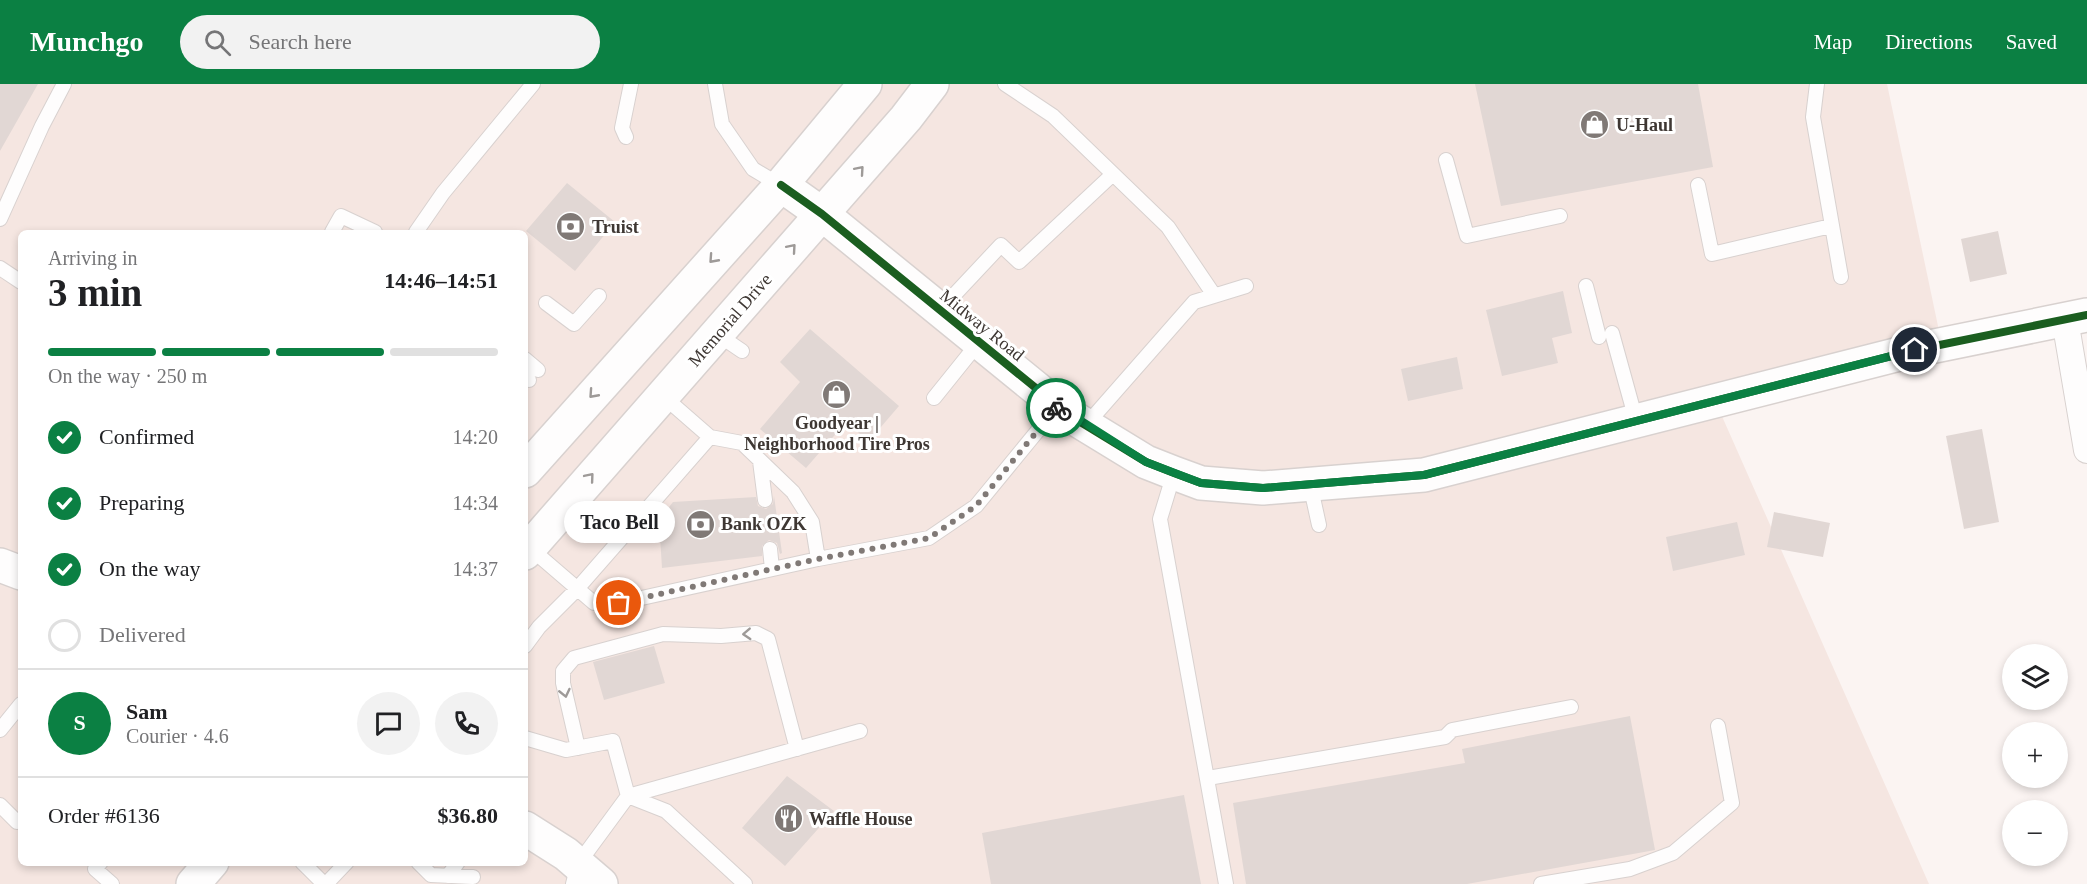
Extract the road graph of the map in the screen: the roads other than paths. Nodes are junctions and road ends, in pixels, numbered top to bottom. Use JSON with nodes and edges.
{"nodes":[{"id":1,"x":64,"y":84,"type":"edge"},
{"id":2,"x":533,"y":84,"type":"edge"},
{"id":3,"x":631,"y":84,"type":"edge"},
{"id":4,"x":716,"y":84,"type":"edge"},
{"id":5,"x":865,"y":84,"type":"edge"},
{"id":6,"x":932,"y":84,"type":"edge"},
{"id":7,"x":1005,"y":84,"type":"edge"},
{"id":8,"x":1817,"y":84,"type":"edge"},
{"id":9,"x":626,"y":137,"type":"dead end"},
{"id":10,"x":1446,"y":160,"type":"dead end"},
{"id":11,"x":1113,"y":174,"type":"junction"},
{"id":12,"x":781,"y":185,"type":"junction"},
{"id":13,"x":1698,"y":185,"type":"dead end"},
{"id":14,"x":822,"y":214,"type":"junction"},
{"id":15,"x":1560,"y":216,"type":"dead end"},
{"id":16,"x":0,"y":219,"type":"edge"},
{"id":17,"x":1831,"y":226,"type":"junction"},
{"id":18,"x":333,"y":230,"type":"edge"},
{"id":19,"x":371,"y":230,"type":"edge"},
{"id":20,"x":417,"y":230,"type":"edge"},
{"id":21,"x":0,"y":268,"type":"edge"},
{"id":22,"x":1841,"y":277,"type":"dead end"},
{"id":23,"x":18,"y":280,"type":"edge"},
{"id":24,"x":1246,"y":286,"type":"dead end"},
{"id":25,"x":1586,"y":286,"type":"dead end"},
{"id":26,"x":1214,"y":295,"type":"junction"},
{"id":27,"x":599,"y":296,"type":"dead end"},
{"id":28,"x":546,"y":303,"type":"dead end"},
{"id":29,"x":940,"y":310,"type":"junction"},
{"id":30,"x":2076,"y":317,"type":"edge"},
{"id":31,"x":979,"y":342,"type":"junction"},
{"id":32,"x":663,"y":396,"type":"junction"},
{"id":33,"x":934,"y":398,"type":"dead end"},
{"id":34,"x":1058,"y":406,"type":"junction"},
{"id":35,"x":1636,"y":420,"type":"junction"},
{"id":36,"x":1086,"y":425,"type":"junction"},
{"id":37,"x":710,"y":437,"type":"junction"},
{"id":38,"x":2087,"y":450,"type":"edge"},
{"id":39,"x":760,"y":461,"type":"junction"},
{"id":40,"x":528,"y":468,"type":"edge"},
{"id":41,"x":1174,"y":472,"type":"junction"},
{"id":42,"x":1310,"y":484,"type":"junction"},
{"id":43,"x":765,"y":500,"type":"dead end"},
{"id":44,"x":1319,"y":525,"type":"dead end"},
{"id":45,"x":528,"y":549,"type":"edge"},
{"id":46,"x":770,"y":549,"type":"dead end"},
{"id":47,"x":528,"y":551,"type":"edge"},
{"id":48,"x":818,"y":559,"type":"junction"},
{"id":49,"x":0,"y":565,"type":"edge"},
{"id":50,"x":772,"y":569,"type":"junction"},
{"id":51,"x":18,"y":572,"type":"edge"},
{"id":52,"x":577,"y":589,"type":"junction"},
{"id":53,"x":528,"y":642,"type":"edge"},
{"id":54,"x":1571,"y":707,"type":"dead end"},
{"id":55,"x":18,"y":708,"type":"edge"},
{"id":56,"x":1718,"y":726,"type":"dead end"},
{"id":57,"x":0,"y":730,"type":"edge"},
{"id":58,"x":860,"y":731,"type":"dead end"},
{"id":59,"x":528,"y":739,"type":"edge"},
{"id":60,"x":578,"y":748,"type":"junction"},
{"id":61,"x":797,"y":749,"type":"junction"},
{"id":62,"x":1208,"y":778,"type":"junction"},
{"id":63,"x":628,"y":796,"type":"junction"},
{"id":64,"x":0,"y":805,"type":"edge"},
{"id":65,"x":17,"y":822,"type":"dead end"},
{"id":66,"x":528,"y":830,"type":"edge"},
{"id":67,"x":98,"y":866,"type":"edge"},
{"id":68,"x":209,"y":866,"type":"edge"},
{"id":69,"x":306,"y":866,"type":"edge"},
{"id":70,"x":343,"y":866,"type":"edge"},
{"id":71,"x":420,"y":866,"type":"edge"},
{"id":72,"x":455,"y":866,"type":"edge"},
{"id":73,"x":1630,"y":869,"type":"junction"},
{"id":74,"x":448,"y":876,"type":"junction"},
{"id":75,"x":584,"y":877,"type":"edge"},
{"id":76,"x":473,"y":878,"type":"dead end"},
{"id":77,"x":428,"y":880,"type":"edge"},
{"id":78,"x":112,"y":884,"type":"edge"},
{"id":79,"x":193,"y":884,"type":"edge"},
{"id":80,"x":325,"y":884,"type":"edge"},
{"id":81,"x":745,"y":884,"type":"edge"},
{"id":82,"x":1226,"y":884,"type":"edge"},
{"id":83,"x":1541,"y":884,"type":"edge"},
{"id":84,"x":1633,"y":884,"type":"edge"}],
"edges":[{"from":1,"to":16,"type":"lane"},
{"from":2,"to":20,"type":"lane"},
{"from":3,"to":9,"type":"lane"},
{"from":4,"to":12,"type":"lane"},
{"from":5,"to":12,"type":"street"},
{"from":14,"to":6,"type":"street","name":"Memorial Drive","one_way":true},
{"from":7,"to":11,"type":"lane"},
{"from":8,"to":17,"type":"lane"},
{"from":10,"to":15,"type":"lane"},
{"from":11,"to":26,"type":"lane"},
{"from":11,"to":29,"type":"lane"},
{"from":12,"to":14,"type":"street","name":"Midway Road"},
{"from":12,"to":40,"type":"street","one_way":true},
{"from":13,"to":17,"type":"lane"},
{"from":14,"to":29,"type":"street","name":"Midway Road"},
{"from":32,"to":14,"type":"street","name":"Memorial Drive","one_way":true},
{"from":17,"to":22,"type":"lane"},
{"from":18,"to":19,"type":"lane"},
{"from":21,"to":23,"type":"lane"},
{"from":24,"to":26,"type":"lane"},
{"from":25,"to":35,"type":"lane"},
{"from":26,"to":36,"type":"lane"},
{"from":27,"to":28,"type":"lane"},
{"from":29,"to":31,"type":"street","name":"Midway Road"},
{"from":30,"to":35,"type":"street","name":"Midway Road"},
{"from":30,"to":38,"type":"street"},
{"from":31,"to":33,"type":"lane"},
{"from":31,"to":34,"type":"street","name":"Midway Road"},
{"from":32,"to":37,"type":"lane"},
{"from":45,"to":32,"type":"street","name":"Memorial Drive","one_way":true},
{"from":34,"to":36,"type":"street","name":"Midway Road"},
{"from":34,"to":48,"type":"lane"},
{"from":35,"to":42,"type":"street","name":"Midway Road"},
{"from":36,"to":41,"type":"street","name":"Midway Road"},
{"from":37,"to":39,"type":"lane"},
{"from":37,"to":52,"type":"lane"},
{"from":39,"to":43,"type":"lane"},
{"from":39,"to":48,"type":"lane"},
{"from":41,"to":42,"type":"street","name":"Midway Road"},
{"from":41,"to":62,"type":"lane"},
{"from":42,"to":44,"type":"lane"},
{"from":46,"to":50,"type":"lane"},
{"from":47,"to":52,"type":"lane"},
{"from":48,"to":50,"type":"lane"},
{"from":49,"to":51,"type":"street"},
{"from":50,"to":52,"type":"lane"},
{"from":52,"to":53,"type":"lane"},
{"from":54,"to":62,"type":"lane"},
{"from":55,"to":57,"type":"lane"},
{"from":56,"to":73,"type":"lane"},
{"from":58,"to":61,"type":"lane"},
{"from":59,"to":60,"type":"lane"},
{"from":61,"to":60,"type":"lane","one_way":true},
{"from":60,"to":63,"type":"lane"},
{"from":61,"to":63,"type":"lane"},
{"from":62,"to":82,"type":"lane"},
{"from":63,"to":75,"type":"lane"},
{"from":63,"to":81,"type":"lane"},
{"from":64,"to":65,"type":"lane"},
{"from":66,"to":75,"type":"street"},
{"from":67,"to":78,"type":"lane"},
{"from":68,"to":79,"type":"street"},
{"from":69,"to":80,"type":"lane"},
{"from":70,"to":80,"type":"lane"},
{"from":71,"to":77,"type":"lane"},
{"from":72,"to":74,"type":"lane"},
{"from":73,"to":83,"type":"lane"},
{"from":73,"to":84,"type":"lane"},
{"from":74,"to":76,"type":"lane"},
{"from":74,"to":77,"type":"lane"}]}
